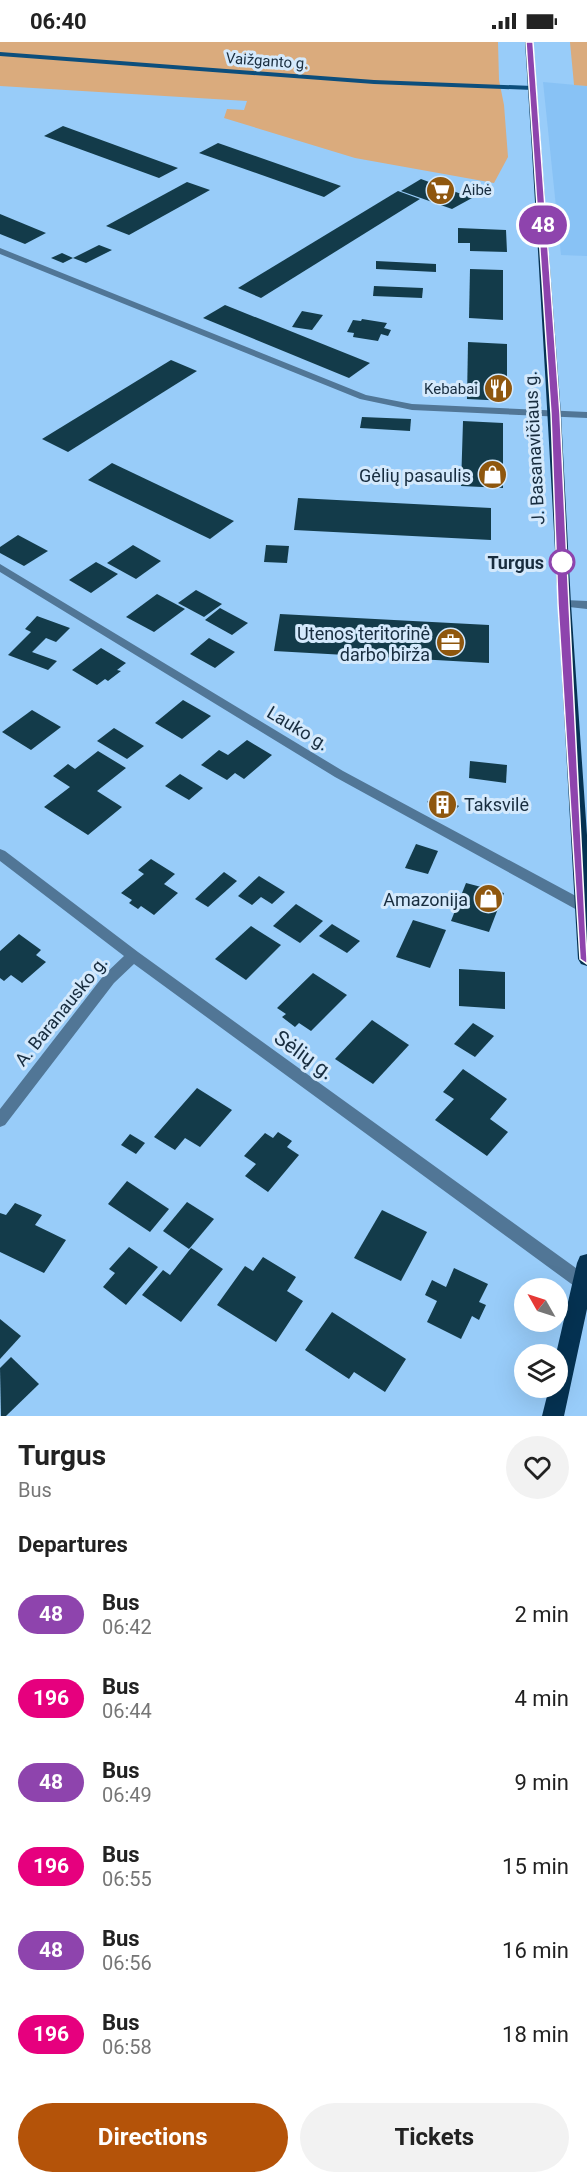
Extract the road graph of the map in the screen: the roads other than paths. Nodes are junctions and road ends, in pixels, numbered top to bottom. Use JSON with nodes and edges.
{"nodes":[{"id":1,"x":530,"y":42,"type":"edge"},
{"id":2,"x":0,"y":54,"type":"edge"},
{"id":3,"x":533,"y":88,"type":"junction"},
{"id":4,"x":0,"y":251,"type":"edge"},
{"id":5,"x":555,"y":414,"type":"junction"},
{"id":6,"x":587,"y":415,"type":"edge"},
{"id":7,"x":0,"y":567,"type":"edge"},
{"id":8,"x":564,"y":604,"type":"junction"},
{"id":9,"x":587,"y":605,"type":"edge"},
{"id":10,"x":0,"y":854,"type":"edge"},
{"id":11,"x":584,"y":907,"type":"junction"},
{"id":12,"x":132,"y":956,"type":"junction"},
{"id":13,"x":587,"y":959,"type":"edge"},
{"id":14,"x":0,"y":1120,"type":"edge"},
{"id":15,"x":587,"y":1263,"type":"edge"},
{"id":16,"x":585,"y":1285,"type":"edge"},
{"id":17,"x":553,"y":1416,"type":"edge"}],
"edges":[{"from":1,"to":3,"type":"main road","name":"J. Basanavičiaus g."},
{"from":2,"to":3,"type":"main road","name":"Vaižganto g."},
{"from":3,"to":5,"type":"main road","name":"J. Basanavičiaus g."},
{"from":4,"to":5,"type":"street"},
{"from":5,"to":6,"type":"street"},
{"from":5,"to":8,"type":"main road","name":"J. Basanavičiaus g."},
{"from":7,"to":11,"type":"street","name":"Lauko g."},
{"from":8,"to":9,"type":"street"},
{"from":8,"to":11,"type":"main road","name":"J. Basanavičiaus g."},
{"from":10,"to":12,"type":"street","name":"Sėlių g."},
{"from":11,"to":13,"type":"main road","name":"J. Basanavičiaus g."},
{"from":12,"to":14,"type":"street","name":"A. Baranausko g."},
{"from":12,"to":16,"type":"street","name":"Sėlių g."},
{"from":15,"to":16,"type":"main road"},
{"from":16,"to":17,"type":"main road"}]}
